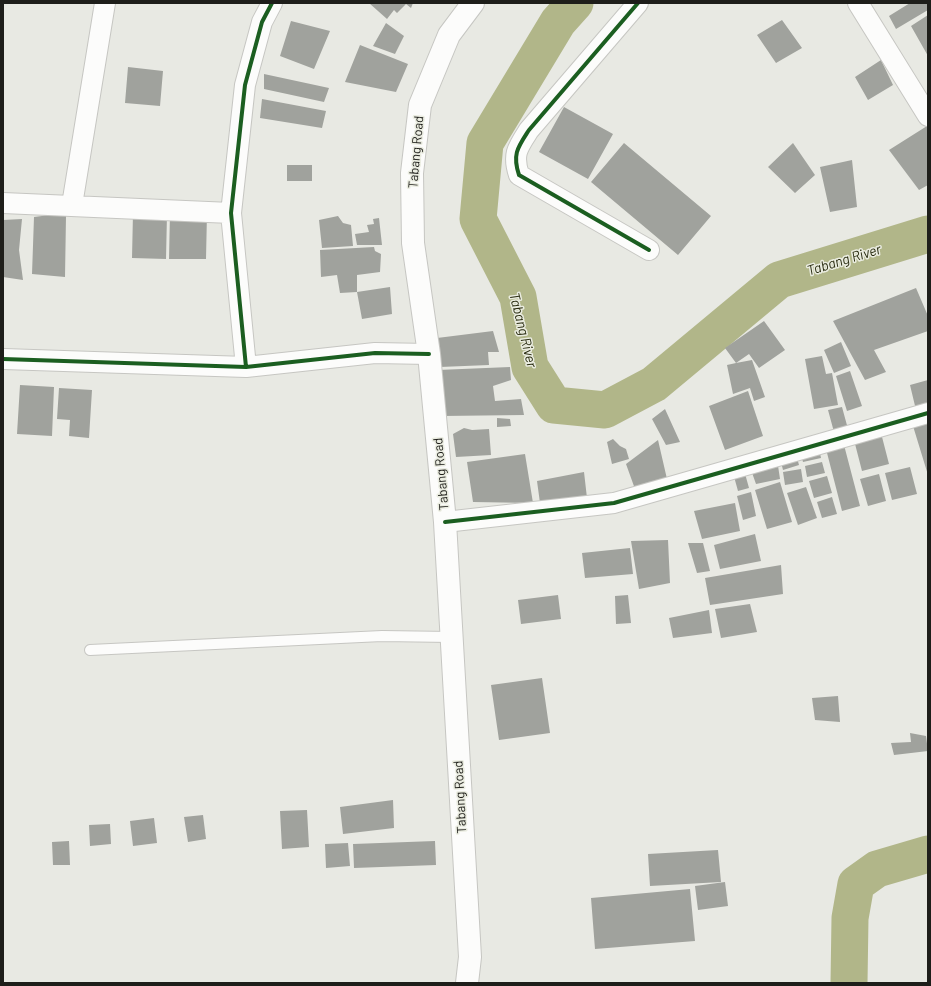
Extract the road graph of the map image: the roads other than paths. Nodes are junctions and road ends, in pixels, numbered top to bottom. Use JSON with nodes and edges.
{"nodes":[{"id":1,"x":105,"y":3,"type":"edge"},
{"id":2,"x":272,"y":3,"type":"edge"},
{"id":3,"x":473,"y":3,"type":"edge"},
{"id":4,"x":638,"y":3,"type":"edge"},
{"id":5,"x":858,"y":3,"type":"edge"},
{"id":6,"x":928,"y":116,"type":"edge"},
{"id":7,"x":3,"y":203,"type":"edge"},
{"id":8,"x":72,"y":205,"type":"junction"},
{"id":9,"x":231,"y":212,"type":"junction"},
{"id":10,"x":649,"y":250,"type":"dead end"},
{"id":11,"x":429,"y":354,"type":"junction"},
{"id":12,"x":3,"y":359,"type":"edge"},
{"id":13,"x":246,"y":366,"type":"junction"},
{"id":14,"x":928,"y":414,"type":"edge"},
{"id":15,"x":445,"y":522,"type":"junction"},
{"id":16,"x":451,"y":637,"type":"junction"},
{"id":17,"x":90,"y":650,"type":"dead end"},
{"id":18,"x":467,"y":983,"type":"edge"}],
"edges":[{"from":1,"to":8,"type":"street"},
{"from":2,"to":9,"type":"street"},
{"from":3,"to":11,"type":"main road","name":"Tabang Road"},
{"from":4,"to":10,"type":"street"},
{"from":5,"to":6,"type":"street"},
{"from":7,"to":8,"type":"street"},
{"from":8,"to":9,"type":"street"},
{"from":9,"to":13,"type":"street"},
{"from":11,"to":13,"type":"street"},
{"from":11,"to":15,"type":"main road","name":"Tabang Road"},
{"from":12,"to":13,"type":"street"},
{"from":14,"to":15,"type":"street"},
{"from":15,"to":16,"type":"main road","name":"Tabang Road"},
{"from":16,"to":17,"type":"lane"},
{"from":16,"to":18,"type":"main road","name":"Tabang Road"}]}
